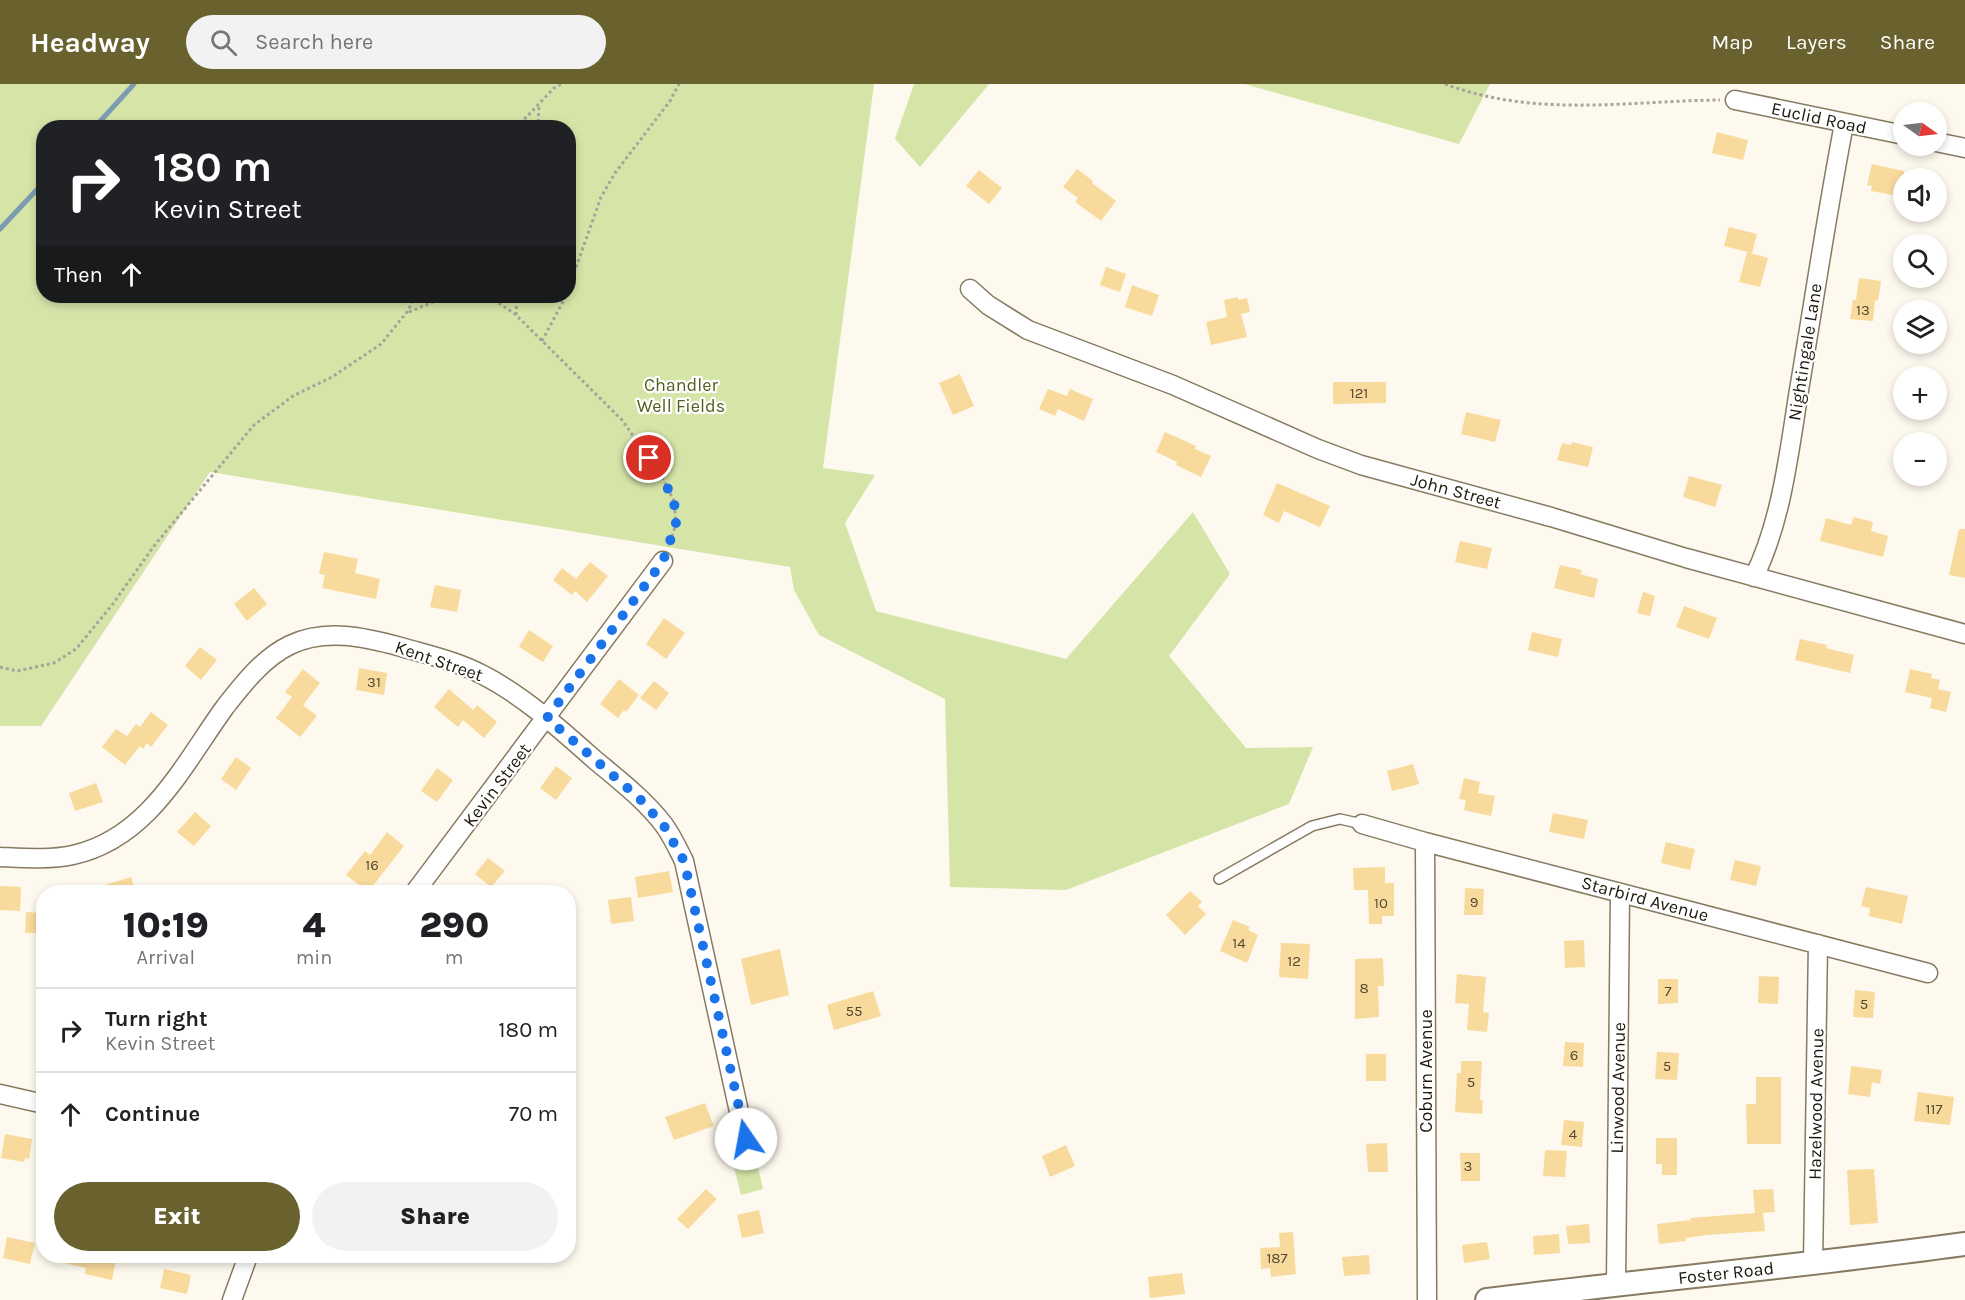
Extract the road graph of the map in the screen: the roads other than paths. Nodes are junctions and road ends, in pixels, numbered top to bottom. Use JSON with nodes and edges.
{"nodes":[{"id":1,"x":1735,"y":100,"type":"road end"},
{"id":2,"x":1844,"y":124,"type":"junction"},
{"id":3,"x":1893,"y":133,"type":"edge"},
{"id":4,"x":1947,"y":144,"type":"edge"},
{"id":5,"x":1965,"y":148,"type":"edge"},
{"id":6,"x":970,"y":289,"type":"dead end"},
{"id":7,"x":663,"y":561,"type":"road end"},
{"id":8,"x":1754,"y":577,"type":"junction"},
{"id":9,"x":1965,"y":634,"type":"edge"},
{"id":10,"x":547,"y":718,"type":"junction"},
{"id":11,"x":1362,"y":824,"type":"joint"},
{"id":12,"x":1425,"y":842,"type":"junction"},
{"id":13,"x":0,"y":857,"type":"edge"},
{"id":14,"x":1219,"y":879,"type":"dead end"},
{"id":15,"x":420,"y":885,"type":"edge"},
{"id":16,"x":1620,"y":893,"type":"junction"},
{"id":17,"x":1818,"y":944,"type":"junction"},
{"id":18,"x":1928,"y":973,"type":"dead end"},
{"id":19,"x":0,"y":1094,"type":"edge"},
{"id":20,"x":36,"y":1102,"type":"edge"},
{"id":21,"x":746,"y":1139,"type":"dead end"},
{"id":22,"x":1965,"y":1244,"type":"edge"},
{"id":23,"x":245,"y":1263,"type":"edge"},
{"id":24,"x":1813,"y":1264,"type":"junction"},
{"id":25,"x":1616,"y":1284,"type":"junction"},
{"id":26,"x":232,"y":1300,"type":"edge"},
{"id":27,"x":1427,"y":1300,"type":"edge"},
{"id":28,"x":1487,"y":1300,"type":"edge"}],
"edges":[{"from":1,"to":2,"type":"street","name":"Euclid Road"},
{"from":2,"to":3,"type":"street","name":"Euclid Road"},
{"from":2,"to":8,"type":"street","name":"Nightingale Lane"},
{"from":4,"to":5,"type":"street"},
{"from":6,"to":8,"type":"street","name":"John Street"},
{"from":7,"to":10,"type":"street","name":"Kevin Street"},
{"from":8,"to":9,"type":"street","name":"John Street"},
{"from":10,"to":13,"type":"street","name":"Kent Street"},
{"from":10,"to":15,"type":"street","name":"Kevin Street"},
{"from":10,"to":21,"type":"street","name":"Kent Street"},
{"from":11,"to":12,"type":"street","name":"Starbird Avenue"},
{"from":11,"to":14,"type":"lane"},
{"from":12,"to":16,"type":"street","name":"Starbird Avenue"},
{"from":12,"to":27,"type":"street","name":"Coburn Avenue"},
{"from":16,"to":17,"type":"street","name":"Starbird Avenue"},
{"from":16,"to":25,"type":"street","name":"Linwood Avenue"},
{"from":17,"to":18,"type":"street","name":"Starbird Avenue"},
{"from":17,"to":24,"type":"street","name":"Hazelwood Avenue"},
{"from":19,"to":20,"type":"street"},
{"from":22,"to":24,"type":"street","name":"Foster Road"},
{"from":23,"to":26,"type":"street"},
{"from":24,"to":25,"type":"street","name":"Foster Road"},
{"from":25,"to":28,"type":"street","name":"Foster Road"}]}
